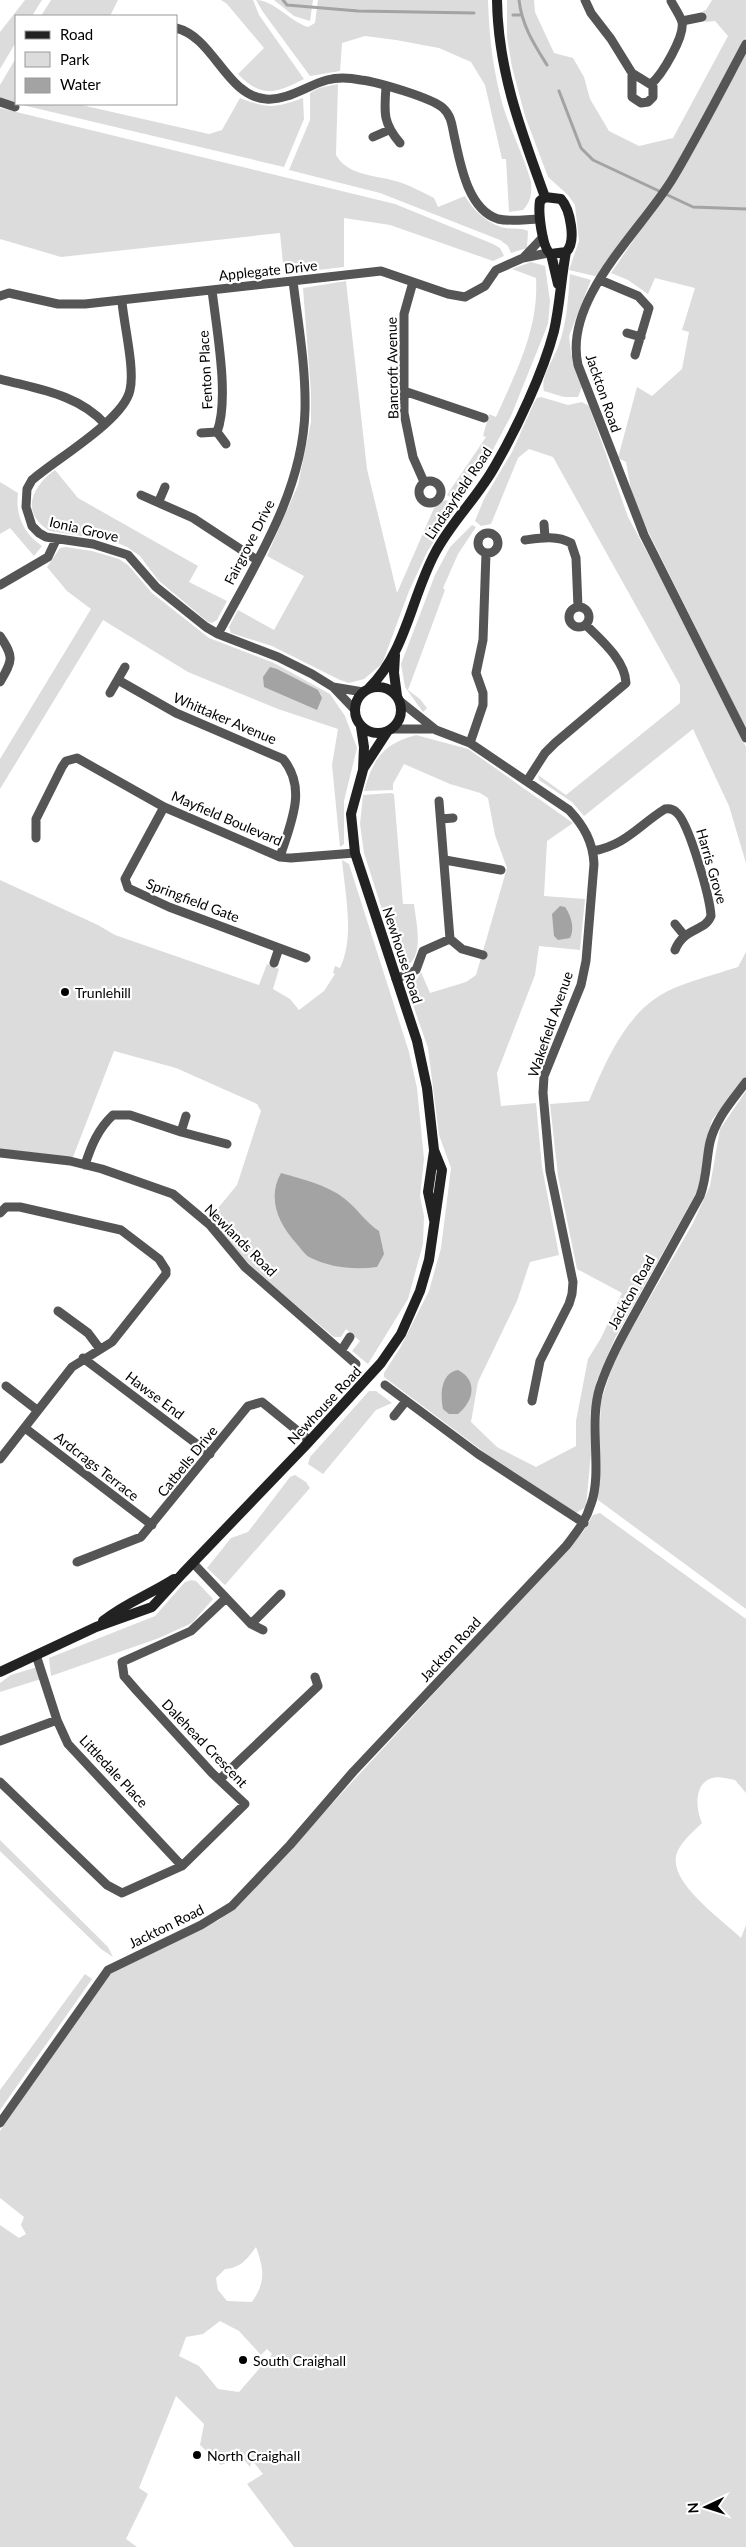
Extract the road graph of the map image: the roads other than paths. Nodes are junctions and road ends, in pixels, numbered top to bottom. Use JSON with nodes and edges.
{"nodes":[{"id":1,"x":497,"y":0,"type":"edge"},
{"id":2,"x":586,"y":0,"type":"edge"},
{"id":3,"x":671,"y":1,"type":"edge"},
{"id":4,"x":702,"y":17,"type":"dead end"},
{"id":5,"x":682,"y":21,"type":"junction"},
{"id":6,"x":178,"y":29,"type":"edge"},
{"id":7,"x":746,"y":44,"type":"edge"},
{"id":8,"x":632,"y":73,"type":"junction"},
{"id":9,"x":651,"y":84,"type":"junction"},
{"id":10,"x":386,"y":87,"type":"junction"},
{"id":11,"x":0,"y":102,"type":"edge"},
{"id":12,"x":15,"y":107,"type":"dead end"},
{"id":13,"x":389,"y":130,"type":"junction"},
{"id":14,"x":373,"y":137,"type":"dead end"},
{"id":15,"x":400,"y":143,"type":"dead end"},
{"id":16,"x":545,"y":197,"type":"junction"},
{"id":17,"x":540,"y":219,"type":"junction"},
{"id":18,"x":543,"y":237,"type":"junction"},
{"id":19,"x":566,"y":252,"type":"junction"},
{"id":20,"x":549,"y":254,"type":"junction"},
{"id":21,"x":523,"y":258,"type":"junction"},
{"id":22,"x":600,"y":280,"type":"junction"},
{"id":23,"x":293,"y":281,"type":"junction"},
{"id":24,"x":413,"y":282,"type":"junction"},
{"id":25,"x":212,"y":290,"type":"junction"},
{"id":26,"x":560,"y":290,"type":"junction"},
{"id":27,"x":0,"y":296,"type":"edge"},
{"id":28,"x":122,"y":302,"type":"junction"},
{"id":29,"x":627,"y":333,"type":"dead end"},
{"id":30,"x":640,"y":337,"type":"junction"},
{"id":31,"x":636,"y":355,"type":"dead end"},
{"id":32,"x":0,"y":379,"type":"edge"},
{"id":33,"x":404,"y":391,"type":"junction"},
{"id":34,"x":484,"y":418,"type":"dead end"},
{"id":35,"x":105,"y":424,"type":"junction"},
{"id":36,"x":217,"y":432,"type":"junction"},
{"id":37,"x":201,"y":433,"type":"dead end"},
{"id":38,"x":226,"y":444,"type":"dead end"},
{"id":39,"x":424,"y":482,"type":"dead end"},
{"id":40,"x":166,"y":487,"type":"dead end"},
{"id":41,"x":141,"y":495,"type":"dead end"},
{"id":42,"x":159,"y":501,"type":"junction"},
{"id":43,"x":544,"y":524,"type":"dead end"},
{"id":44,"x":545,"y":538,"type":"junction"},
{"id":45,"x":56,"y":540,"type":"junction"},
{"id":46,"x":525,"y":540,"type":"dead end"},
{"id":47,"x":486,"y":553,"type":"dead end"},
{"id":48,"x":257,"y":560,"type":"junction"},
{"id":49,"x":0,"y":585,"type":"edge"},
{"id":50,"x":578,"y":607,"type":"junction"},
{"id":51,"x":586,"y":626,"type":"junction"},
{"id":52,"x":218,"y":634,"type":"junction"},
{"id":53,"x":0,"y":636,"type":"edge"},
{"id":54,"x":395,"y":654,"type":"junction"},
{"id":55,"x":125,"y":667,"type":"dead end"},
{"id":56,"x":118,"y":680,"type":"junction"},
{"id":57,"x":0,"y":682,"type":"edge"},
{"id":58,"x":333,"y":687,"type":"junction"},
{"id":59,"x":366,"y":690,"type":"junction"},
{"id":60,"x":110,"y":693,"type":"dead end"},
{"id":61,"x":399,"y":699,"type":"junction"},
{"id":62,"x":354,"y":710,"type":"junction"},
{"id":63,"x":361,"y":726,"type":"junction"},
{"id":64,"x":390,"y":730,"type":"junction"},
{"id":65,"x":436,"y":730,"type":"junction"},
{"id":66,"x":746,"y":738,"type":"edge"},
{"id":67,"x":470,"y":743,"type":"junction"},
{"id":68,"x":362,"y":770,"type":"junction"},
{"id":69,"x":528,"y":781,"type":"junction"},
{"id":70,"x":439,"y":801,"type":"dead end"},
{"id":71,"x":164,"y":807,"type":"junction"},
{"id":72,"x":453,"y":818,"type":"dead end"},
{"id":73,"x":441,"y":819,"type":"junction"},
{"id":74,"x":36,"y":838,"type":"dead end"},
{"id":75,"x":594,"y":851,"type":"junction"},
{"id":76,"x":355,"y":853,"type":"junction"},
{"id":77,"x":280,"y":857,"type":"junction"},
{"id":78,"x":445,"y":860,"type":"junction"},
{"id":79,"x":501,"y":870,"type":"dead end"},
{"id":80,"x":676,"y":924,"type":"dead end"},
{"id":81,"x":684,"y":935,"type":"junction"},
{"id":82,"x":450,"y":939,"type":"junction"},
{"id":83,"x":279,"y":948,"type":"junction"},
{"id":84,"x":675,"y":950,"type":"dead end"},
{"id":85,"x":483,"y":955,"type":"dead end"},
{"id":86,"x":306,"y":958,"type":"dead end"},
{"id":87,"x":274,"y":963,"type":"dead end"},
{"id":88,"x":396,"y":980,"type":"junction"},
{"id":89,"x":746,"y":1082,"type":"edge"},
{"id":90,"x":186,"y":1116,"type":"dead end"},
{"id":91,"x":181,"y":1132,"type":"junction"},
{"id":92,"x":227,"y":1144,"type":"dead end"},
{"id":93,"x":0,"y":1153,"type":"edge"},
{"id":94,"x":85,"y":1165,"type":"junction"},
{"id":95,"x":0,"y":1213,"type":"edge"},
{"id":96,"x":58,"y":1311,"type":"dead end"},
{"id":97,"x":350,"y":1337,"type":"dead end"},
{"id":98,"x":100,"y":1349,"type":"junction"},
{"id":99,"x":341,"y":1350,"type":"junction"},
{"id":100,"x":83,"y":1358,"type":"junction"},
{"id":101,"x":356,"y":1364,"type":"dead end"},
{"id":102,"x":385,"y":1385,"type":"dead end"},
{"id":103,"x":6,"y":1386,"type":"dead end"},
{"id":104,"x":406,"y":1401,"type":"junction"},
{"id":105,"x":532,"y":1401,"type":"dead end"},
{"id":106,"x":37,"y":1410,"type":"junction"},
{"id":107,"x":394,"y":1416,"type":"dead end"},
{"id":108,"x":25,"y":1428,"type":"junction"},
{"id":109,"x":310,"y":1441,"type":"junction"},
{"id":110,"x":210,"y":1454,"type":"junction"},
{"id":111,"x":0,"y":1459,"type":"edge"},
{"id":112,"x":584,"y":1523,"type":"junction"},
{"id":113,"x":152,"y":1525,"type":"junction"},
{"id":114,"x":77,"y":1562,"type":"dead end"},
{"id":115,"x":193,"y":1563,"type":"junction"},
{"id":116,"x":183,"y":1573,"type":"junction"},
{"id":117,"x":281,"y":1594,"type":"dead end"},
{"id":118,"x":225,"y":1600,"type":"junction"},
{"id":119,"x":251,"y":1624,"type":"junction"},
{"id":120,"x":96,"y":1626,"type":"junction"},
{"id":121,"x":263,"y":1630,"type":"dead end"},
{"id":122,"x":36,"y":1654,"type":"junction"},
{"id":123,"x":0,"y":1672,"type":"edge"},
{"id":124,"x":315,"y":1678,"type":"dead end"},
{"id":125,"x":57,"y":1720,"type":"junction"},
{"id":126,"x":0,"y":1741,"type":"edge"},
{"id":127,"x":220,"y":1779,"type":"junction"},
{"id":128,"x":0,"y":1782,"type":"edge"},
{"id":129,"x":182,"y":1866,"type":"junction"},
{"id":130,"x":0,"y":2123,"type":"edge"}],
"edges":[{"from":1,"to":16,"type":"street"},
{"from":2,"to":8,"type":"street"},
{"from":3,"to":5,"type":"street"},
{"from":4,"to":5,"type":"street"},
{"from":5,"to":9,"type":"street"},
{"from":6,"to":10,"type":"street"},
{"from":7,"to":22,"type":"street","name":"Jackton Road"},
{"from":8,"to":9,"type":"street"},
{"from":8,"to":9,"type":"street"},
{"from":10,"to":13,"type":"street"},
{"from":10,"to":17,"type":"street"},
{"from":11,"to":12,"type":"street"},
{"from":13,"to":14,"type":"street"},
{"from":13,"to":15,"type":"street"},
{"from":16,"to":17,"type":"street"},
{"from":16,"to":19,"type":"street","name":"Lindsayfield Road"},
{"from":17,"to":18,"type":"street","name":"Lindsayfield Road"},
{"from":18,"to":20,"type":"street","name":"Lindsayfield Road"},
{"from":18,"to":21,"type":"street"},
{"from":19,"to":20,"type":"street"},
{"from":19,"to":26,"type":"street","name":"Lindsayfield Road"},
{"from":20,"to":21,"type":"street"},
{"from":20,"to":26,"type":"street","name":"Lindsayfield Road"},
{"from":21,"to":24,"type":"street","name":"Applegate Drive"},
{"from":22,"to":30,"type":"street"},
{"from":22,"to":66,"type":"street","name":"Jackton Road"},
{"from":23,"to":24,"type":"street","name":"Applegate Drive"},
{"from":23,"to":25,"type":"street","name":"Applegate Drive"},
{"from":23,"to":48,"type":"street","name":"Fairgrove Drive"},
{"from":24,"to":33,"type":"street","name":"Bancroft Avenue"},
{"from":25,"to":28,"type":"street","name":"Applegate Drive"},
{"from":25,"to":36,"type":"street","name":"Fenton Place"},
{"from":26,"to":54,"type":"street","name":"Lindsayfield Road"},
{"from":27,"to":28,"type":"street","name":"Applegate Drive"},
{"from":28,"to":35,"type":"street","name":"Ionia Grove"},
{"from":29,"to":30,"type":"street"},
{"from":30,"to":31,"type":"street"},
{"from":32,"to":35,"type":"street"},
{"from":33,"to":34,"type":"street"},
{"from":33,"to":39,"type":"street","name":"Bancroft Avenue"},
{"from":35,"to":45,"type":"street","name":"Ionia Grove"},
{"from":36,"to":37,"type":"street"},
{"from":36,"to":38,"type":"street"},
{"from":40,"to":42,"type":"street"},
{"from":41,"to":42,"type":"street"},
{"from":42,"to":48,"type":"street"},
{"from":43,"to":44,"type":"street"},
{"from":44,"to":46,"type":"street"},
{"from":44,"to":50,"type":"street"},
{"from":45,"to":49,"type":"street"},
{"from":45,"to":52,"type":"street","name":"Ionia Grove"},
{"from":47,"to":67,"type":"street"},
{"from":48,"to":52,"type":"street","name":"Fairgrove Drive"},
{"from":50,"to":51,"type":"street"},
{"from":50,"to":51,"type":"street"},
{"from":51,"to":69,"type":"street"},
{"from":52,"to":58,"type":"street","name":"Ionia Grove"},
{"from":53,"to":57,"type":"street"},
{"from":54,"to":59,"type":"street","name":"Lindsayfield Road"},
{"from":54,"to":61,"type":"street","name":"Lindsayfield Road"},
{"from":55,"to":56,"type":"street"},
{"from":56,"to":60,"type":"street"},
{"from":56,"to":77,"type":"street","name":"Whittaker Avenue"},
{"from":58,"to":59,"type":"street","name":"Ionia Grove"},
{"from":58,"to":62,"type":"street","name":"Ionia Grove"},
{"from":59,"to":61,"type":"street"},
{"from":59,"to":62,"type":"street"},
{"from":61,"to":64,"type":"street"},
{"from":61,"to":65,"type":"street","name":"Wakefield Avenue"},
{"from":62,"to":63,"type":"street"},
{"from":63,"to":64,"type":"street"},
{"from":63,"to":68,"type":"street","name":"Newhouse Road"},
{"from":64,"to":65,"type":"street","name":"Wakefield Avenue"},
{"from":64,"to":68,"type":"street","name":"Newhouse Road"},
{"from":65,"to":67,"type":"street","name":"Wakefield Avenue"},
{"from":67,"to":69,"type":"street","name":"Wakefield Avenue"},
{"from":68,"to":76,"type":"street","name":"Newhouse Road"},
{"from":69,"to":75,"type":"street","name":"Wakefield Avenue"},
{"from":70,"to":73,"type":"street"},
{"from":71,"to":74,"type":"street","name":"Mayfield Boulevard"},
{"from":71,"to":77,"type":"street","name":"Mayfield Boulevard"},
{"from":71,"to":83,"type":"street","name":"Springfield Gate"},
{"from":72,"to":73,"type":"street"},
{"from":73,"to":78,"type":"street"},
{"from":75,"to":81,"type":"street","name":"Harris Grove"},
{"from":75,"to":105,"type":"street","name":"Wakefield Avenue"},
{"from":76,"to":77,"type":"street","name":"Mayfield Boulevard"},
{"from":76,"to":88,"type":"street","name":"Newhouse Road"},
{"from":78,"to":79,"type":"street"},
{"from":78,"to":82,"type":"street"},
{"from":80,"to":81,"type":"street"},
{"from":81,"to":84,"type":"street"},
{"from":82,"to":85,"type":"street"},
{"from":82,"to":88,"type":"street"},
{"from":83,"to":86,"type":"street","name":"Springfield Gate"},
{"from":83,"to":87,"type":"street"},
{"from":88,"to":109,"type":"street","name":"Newhouse Road"},
{"from":89,"to":112,"type":"street","name":"Jackton Road"},
{"from":90,"to":91,"type":"street"},
{"from":91,"to":92,"type":"street"},
{"from":91,"to":94,"type":"street"},
{"from":93,"to":94,"type":"street","name":"Newlands Road"},
{"from":94,"to":99,"type":"street","name":"Newlands Road"},
{"from":95,"to":98,"type":"street"},
{"from":96,"to":98,"type":"street"},
{"from":97,"to":99,"type":"street"},
{"from":98,"to":100,"type":"street"},
{"from":99,"to":101,"type":"street","name":"Newlands Road"},
{"from":100,"to":106,"type":"street"},
{"from":100,"to":110,"type":"street","name":"Hawse End"},
{"from":102,"to":104,"type":"street"},
{"from":103,"to":106,"type":"street"},
{"from":104,"to":107,"type":"street"},
{"from":104,"to":112,"type":"street"},
{"from":106,"to":108,"type":"street"},
{"from":108,"to":111,"type":"street"},
{"from":108,"to":113,"type":"street","name":"Ardcrags Terrace"},
{"from":109,"to":110,"type":"street","name":"Catbells Drive"},
{"from":109,"to":115,"type":"street","name":"Newhouse Road"},
{"from":110,"to":113,"type":"street","name":"Catbells Drive"},
{"from":112,"to":130,"type":"street","name":"Jackton Road"},
{"from":113,"to":114,"type":"street","name":"Catbells Drive"},
{"from":115,"to":116,"type":"street","name":"Newhouse Road"},
{"from":115,"to":118,"type":"street"},
{"from":116,"to":120,"type":"street","name":"Newhouse Road"},
{"from":116,"to":120,"type":"street","name":"Newhouse Road"},
{"from":117,"to":119,"type":"street"},
{"from":118,"to":119,"type":"street"},
{"from":118,"to":127,"type":"street","name":"Dalehead Crescent"},
{"from":119,"to":121,"type":"street"},
{"from":120,"to":122,"type":"street","name":"Newhouse Road"},
{"from":122,"to":123,"type":"street","name":"Newhouse Road"},
{"from":122,"to":125,"type":"street","name":"Littledale Place"},
{"from":124,"to":127,"type":"street"},
{"from":125,"to":126,"type":"street"},
{"from":125,"to":129,"type":"street","name":"Littledale Place"},
{"from":127,"to":129,"type":"street","name":"Dalehead Crescent"},
{"from":128,"to":129,"type":"street","name":"Dalehead Crescent"}]}
